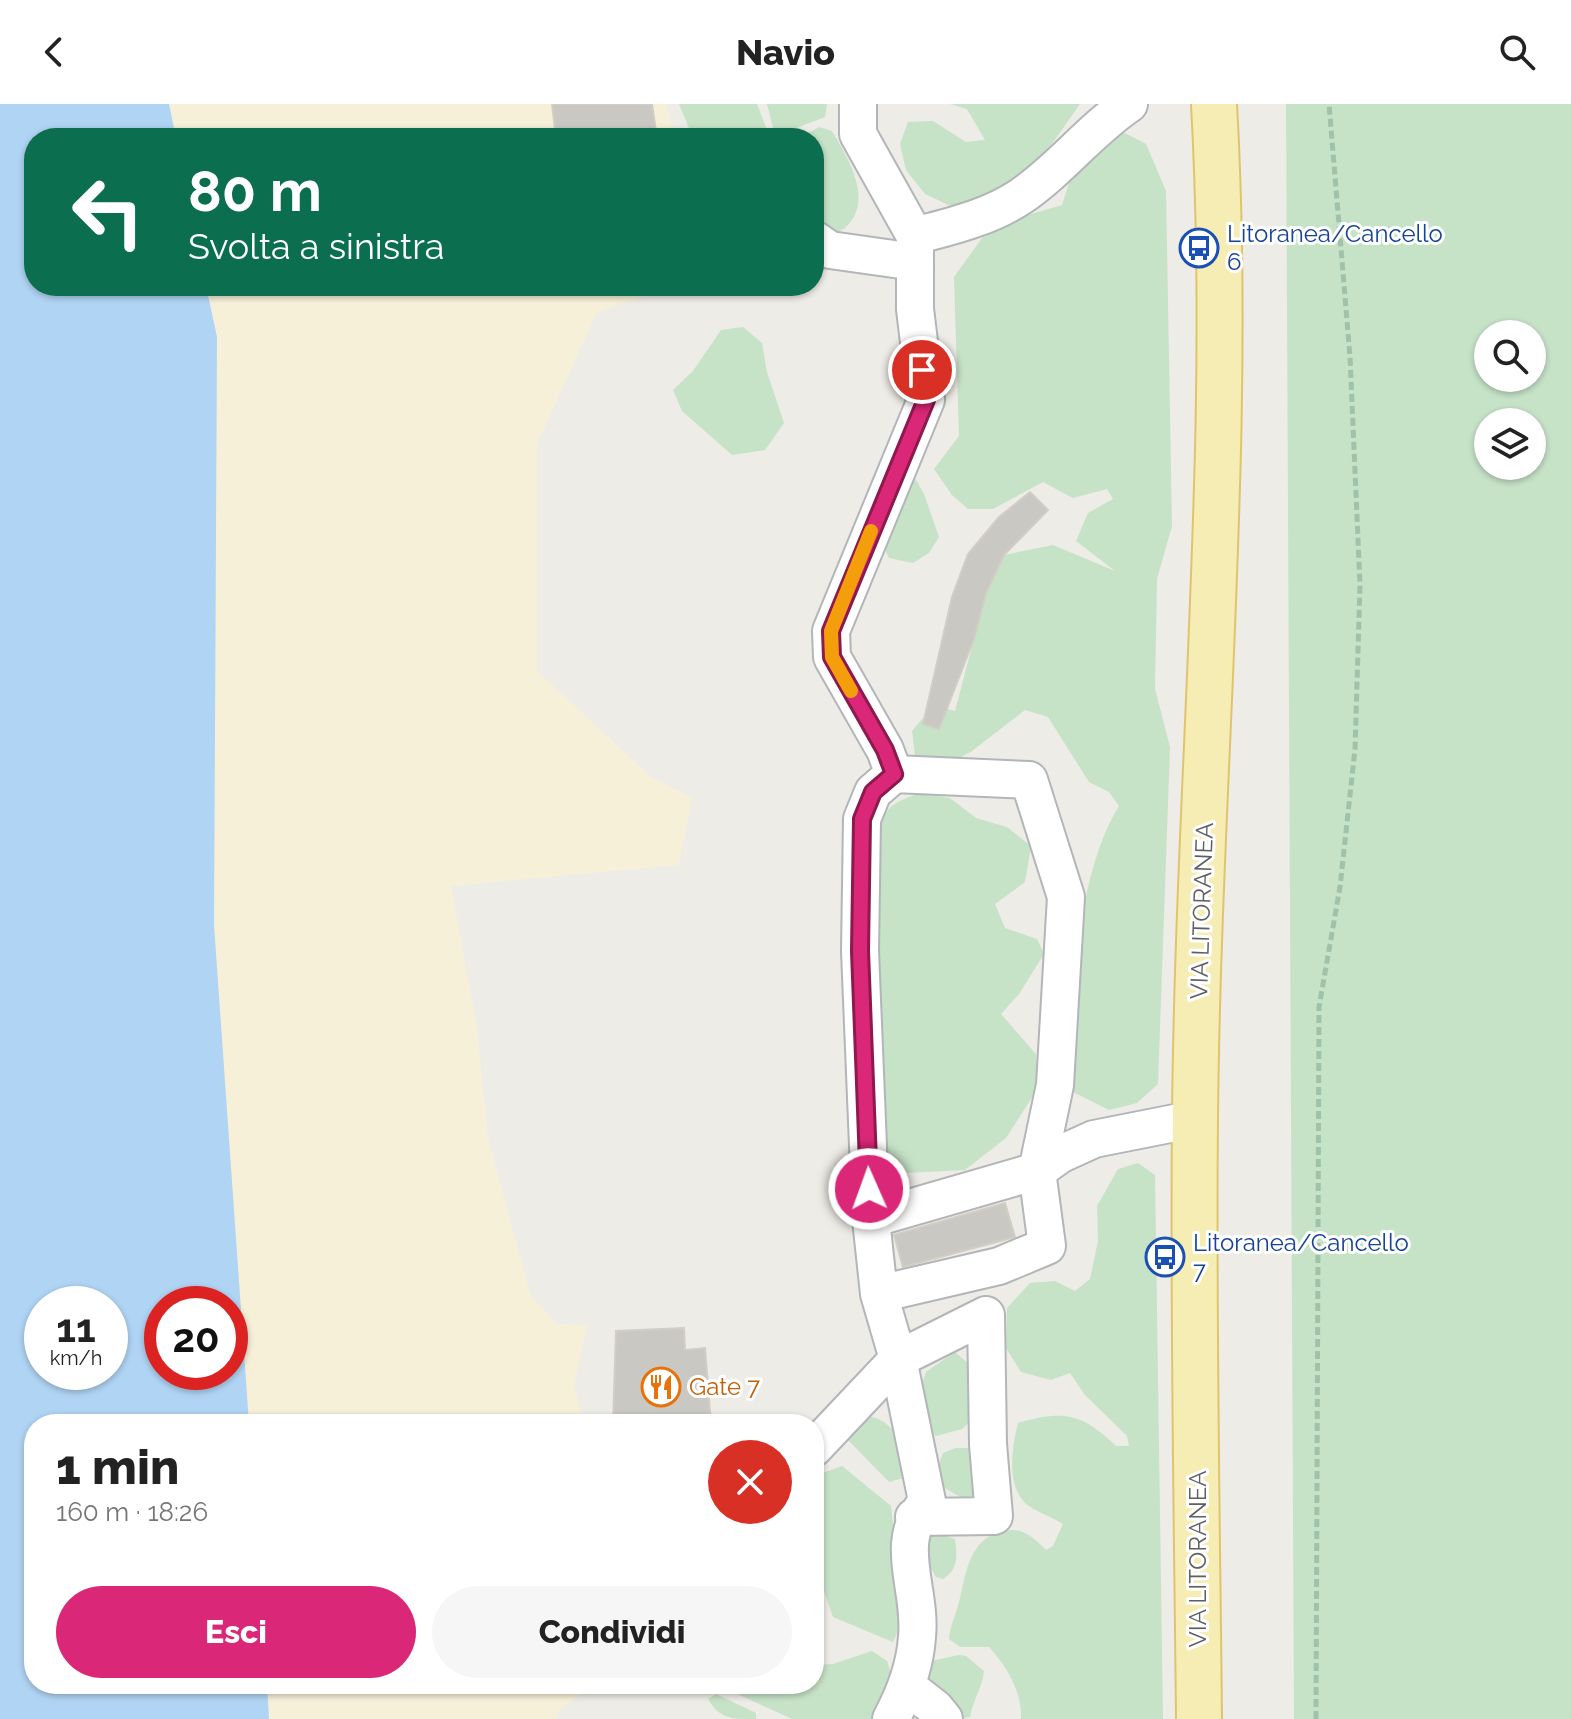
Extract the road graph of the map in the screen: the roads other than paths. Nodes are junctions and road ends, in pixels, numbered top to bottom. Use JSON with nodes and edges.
{"nodes":[{"id":1,"x":858,"y":104,"type":"edge"},
{"id":2,"x":1129,"y":104,"type":"edge"},
{"id":3,"x":1214,"y":104,"type":"edge"},
{"id":4,"x":824,"y":246,"type":"edge"},
{"id":5,"x":915,"y":249,"type":"junction"},
{"id":6,"x":894,"y":774,"type":"junction"},
{"id":7,"x":1195,"y":1119,"type":"junction"},
{"id":8,"x":1037,"y":1171,"type":"junction"},
{"id":9,"x":871,"y":1219,"type":"junction"},
{"id":10,"x":999,"y":1266,"type":"junction"},
{"id":11,"x":879,"y":1294,"type":"junction"},
{"id":12,"x":986,"y":1315,"type":"junction"},
{"id":13,"x":898,"y":1359,"type":"junction"},
{"id":14,"x":824,"y":1437,"type":"edge"},
{"id":15,"x":914,"y":1517,"type":"junction"},
{"id":16,"x":908,"y":1687,"type":"junction"},
{"id":17,"x":891,"y":1719,"type":"edge"},
{"id":18,"x":944,"y":1719,"type":"edge"},
{"id":19,"x":1199,"y":1719,"type":"edge"}],
"edges":[{"from":1,"to":5,"type":"lane"},
{"from":2,"to":5,"type":"lane"},
{"from":3,"to":7,"type":"main road","name":"VIA LITORANEA"},
{"from":4,"to":5,"type":"lane"},
{"from":5,"to":6,"type":"lane"},
{"from":6,"to":8,"type":"lane"},
{"from":6,"to":9,"type":"lane"},
{"from":7,"to":8,"type":"lane"},
{"from":7,"to":19,"type":"main road","name":"VIA LITORANEA"},
{"from":8,"to":9,"type":"lane"},
{"from":8,"to":10,"type":"lane"},
{"from":9,"to":11,"type":"lane"},
{"from":10,"to":11,"type":"lane"},
{"from":10,"to":12,"type":"lane"},
{"from":11,"to":13,"type":"lane"},
{"from":12,"to":13,"type":"lane"},
{"from":12,"to":15,"type":"lane"},
{"from":13,"to":14,"type":"lane"},
{"from":13,"to":15,"type":"lane"},
{"from":15,"to":16,"type":"lane"},
{"from":16,"to":17,"type":"lane"},
{"from":16,"to":18,"type":"lane"}]}
